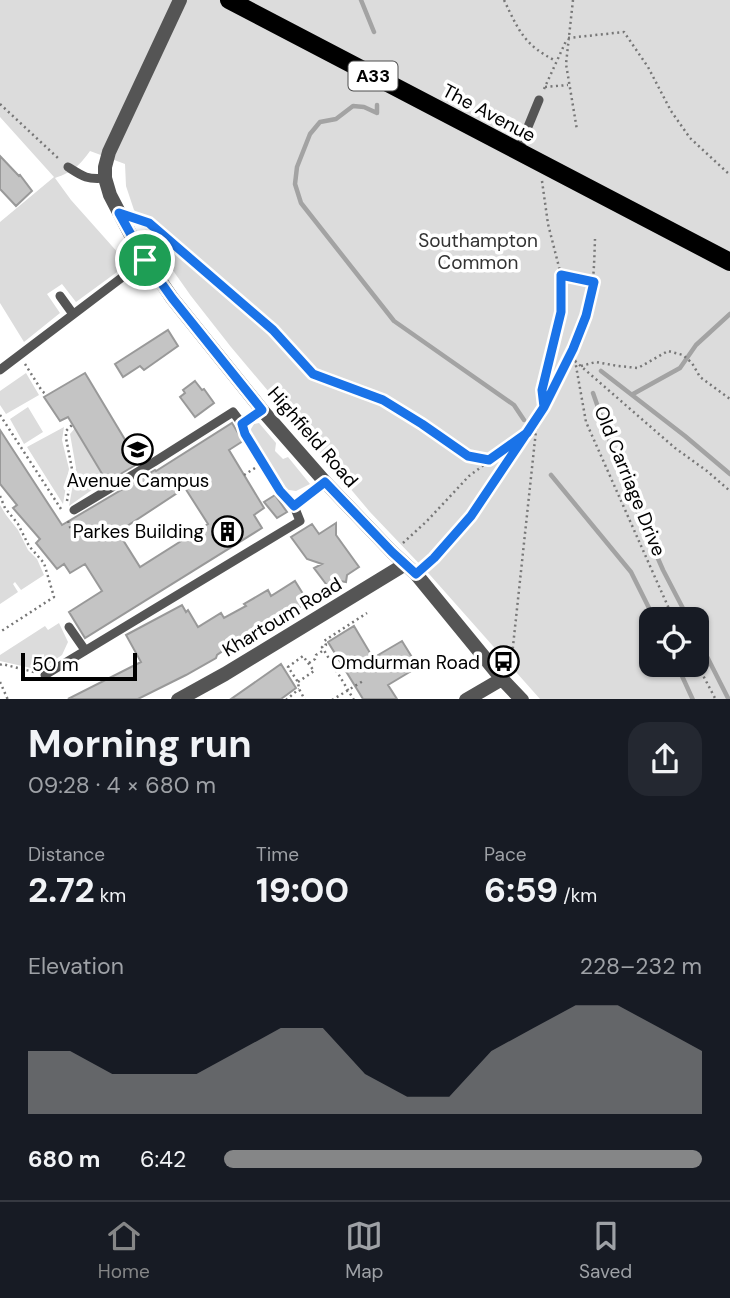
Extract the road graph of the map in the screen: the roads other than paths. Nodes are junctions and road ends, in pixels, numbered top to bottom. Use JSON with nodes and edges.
{"nodes":[{"id":1,"x":180,"y":0,"type":"edge"},
{"id":2,"x":229,"y":0,"type":"edge"},
{"id":3,"x":539,"y":100,"type":"road end"},
{"id":4,"x":518,"y":151,"type":"junction"},
{"id":5,"x":68,"y":167,"type":"road end"},
{"id":6,"x":105,"y":178,"type":"junction"},
{"id":7,"x":145,"y":260,"type":"junction"},
{"id":8,"x":730,"y":262,"type":"edge"},
{"id":9,"x":60,"y":296,"type":"dead end"},
{"id":10,"x":73,"y":314,"type":"junction"},
{"id":11,"x":0,"y":370,"type":"edge"},
{"id":12,"x":262,"y":410,"type":"junction"},
{"id":13,"x":325,"y":482,"type":"junction"},
{"id":14,"x":280,"y":491,"type":"road end"},
{"id":15,"x":294,"y":506,"type":"junction"},
{"id":16,"x":69,"y":512,"type":"road end"},
{"id":17,"x":404,"y":563,"type":"junction"},
{"id":18,"x":69,"y":627,"type":"dead end"},
{"id":19,"x":85,"y":650,"type":"junction"},
{"id":20,"x":45,"y":675,"type":"road end"},
{"id":21,"x":502,"y":679,"type":"junction"},
{"id":22,"x":178,"y":699,"type":"edge"},
{"id":23,"x":467,"y":699,"type":"edge"},
{"id":24,"x":522,"y":699,"type":"edge"}],
"edges":[{"from":1,"to":6,"type":"street"},
{"from":2,"to":4,"type":"main road","name":"The Avenue","number":"A33"},
{"from":3,"to":4,"type":"lane"},
{"from":4,"to":8,"type":"main road","name":"The Avenue","number":"A33"},
{"from":5,"to":6,"type":"lane"},
{"from":6,"to":7,"type":"street","name":"Highfield Road"},
{"from":7,"to":10,"type":"lane"},
{"from":7,"to":12,"type":"street","name":"Highfield Road"},
{"from":9,"to":10,"type":"lane"},
{"from":10,"to":11,"type":"lane"},
{"from":12,"to":13,"type":"street","name":"Highfield Road"},
{"from":12,"to":16,"type":"lane"},
{"from":13,"to":15,"type":"lane"},
{"from":13,"to":17,"type":"street","name":"Highfield Road"},
{"from":14,"to":15,"type":"lane"},
{"from":15,"to":19,"type":"lane"},
{"from":17,"to":21,"type":"street","name":"Highfield Road"},
{"from":17,"to":22,"type":"street","name":"Khartoum Road"},
{"from":18,"to":19,"type":"lane"},
{"from":19,"to":20,"type":"lane"},
{"from":21,"to":23,"type":"street"},
{"from":21,"to":24,"type":"street","name":"Highfield Road"}]}
